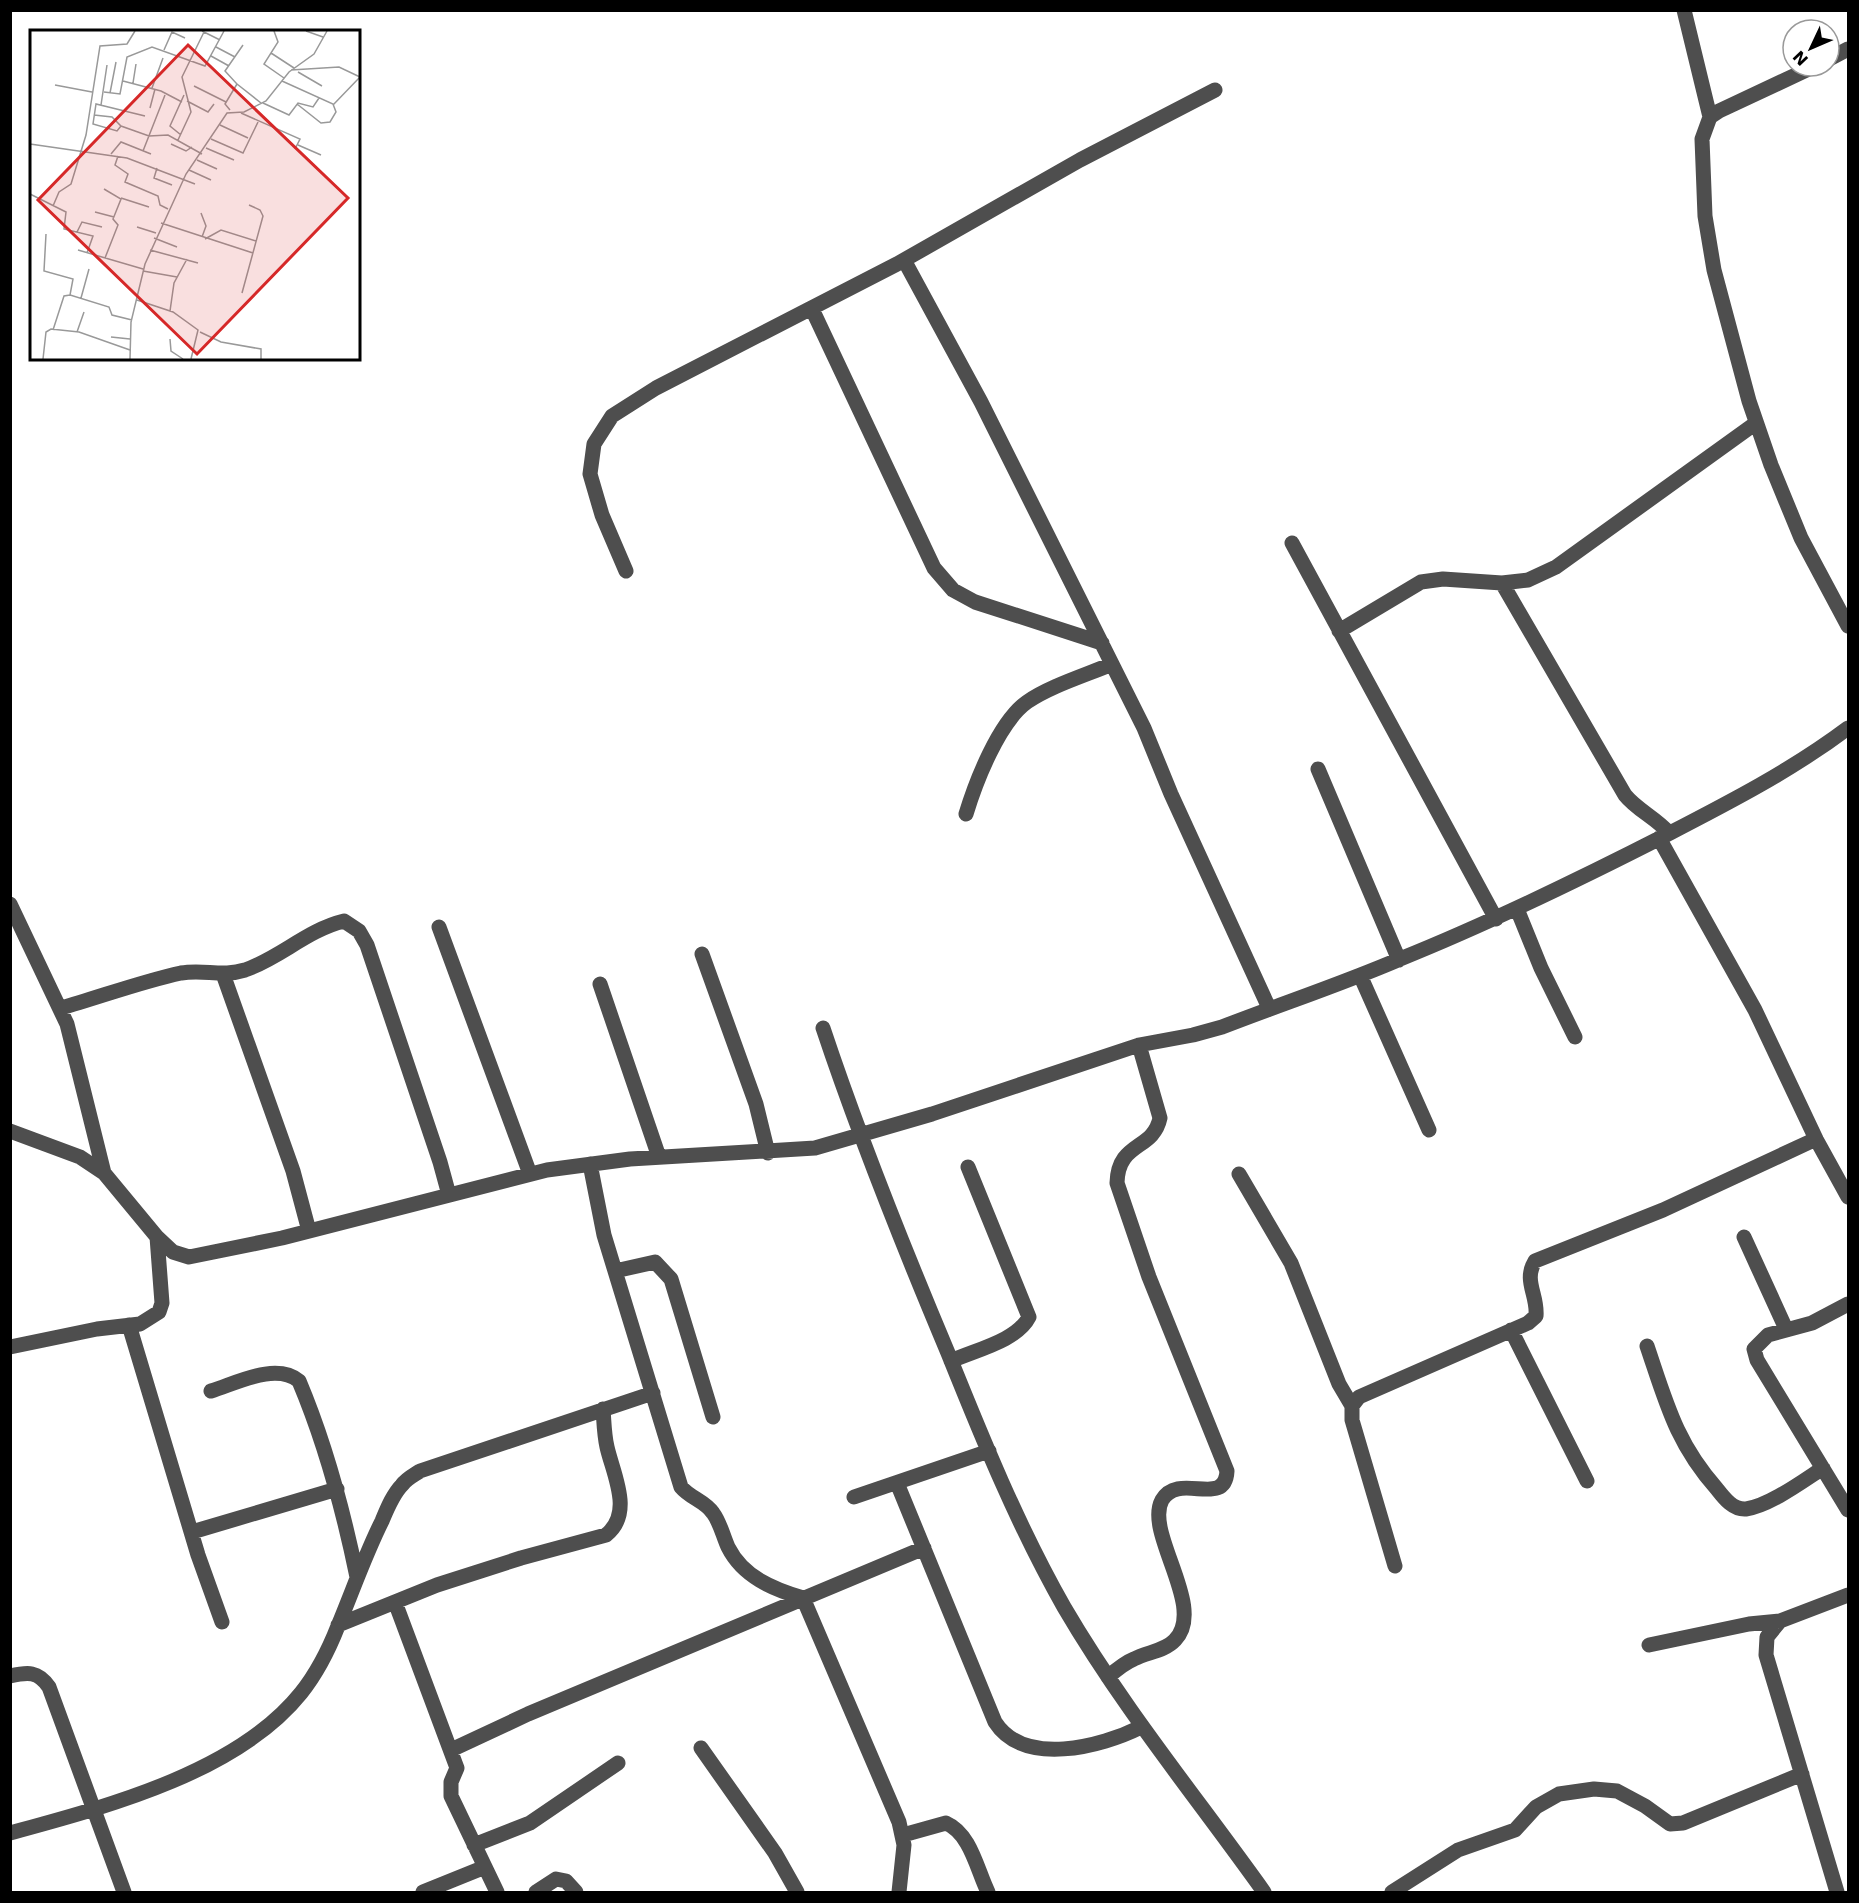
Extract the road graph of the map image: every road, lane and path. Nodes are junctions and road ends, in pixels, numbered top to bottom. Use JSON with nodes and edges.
{"nodes":[{"id":1,"x":1684,"y":10,"type":"edge"},
{"id":2,"x":1789,"y":78,"type":"edge"},
{"id":3,"x":1215,"y":90,"type":"dead end"},
{"id":4,"x":1710,"y":117,"type":"junction"},
{"id":5,"x":904,"y":260,"type":"junction"},
{"id":6,"x":812,"y":309,"type":"junction"},
{"id":7,"x":1756,"y":423,"type":"junction"},
{"id":8,"x":1292,"y":543,"type":"dead end"},
{"id":9,"x":626,"y":571,"type":"dead end"},
{"id":10,"x":1502,"y":583,"type":"junction"},
{"id":11,"x":1848,"y":626,"type":"edge"},
{"id":12,"x":1339,"y":630,"type":"junction"},
{"id":13,"x":1102,"y":643,"type":"junction"},
{"id":14,"x":1112,"y":664,"type":"junction"},
{"id":15,"x":1848,"y":728,"type":"edge"},
{"id":16,"x":1318,"y":769,"type":"dead end"},
{"id":17,"x":966,"y":814,"type":"dead end"},
{"id":18,"x":1664,"y":836,"type":"junction"},
{"id":19,"x":10,"y":904,"type":"edge"},
{"id":20,"x":1517,"y":909,"type":"junction"},
{"id":21,"x":1496,"y":919,"type":"junction"},
{"id":22,"x":439,"y":927,"type":"dead end"},
{"id":23,"x":702,"y":954,"type":"dead end"},
{"id":24,"x":1399,"y":960,"type":"junction"},
{"id":25,"x":224,"y":974,"type":"junction"},
{"id":26,"x":1360,"y":975,"type":"junction"},
{"id":27,"x":600,"y":984,"type":"dead end"},
{"id":28,"x":61,"y":1008,"type":"junction"},
{"id":29,"x":1269,"y":1008,"type":"junction"},
{"id":30,"x":823,"y":1028,"type":"dead end"},
{"id":31,"x":1575,"y":1037,"type":"dead end"},
{"id":32,"x":1139,"y":1045,"type":"junction"},
{"id":33,"x":1429,"y":1130,"type":"dead end"},
{"id":34,"x":10,"y":1131,"type":"edge"},
{"id":35,"x":859,"y":1136,"type":"junction"},
{"id":36,"x":1816,"y":1139,"type":"junction"},
{"id":37,"x":768,"y":1153,"type":"junction"},
{"id":38,"x":659,"y":1157,"type":"junction"},
{"id":39,"x":590,"y":1164,"type":"junction"},
{"id":40,"x":968,"y":1167,"type":"dead end"},
{"id":41,"x":104,"y":1173,"type":"junction"},
{"id":42,"x":530,"y":1174,"type":"junction"},
{"id":43,"x":1239,"y":1174,"type":"dead end"},
{"id":44,"x":449,"y":1195,"type":"junction"},
{"id":45,"x":1848,"y":1197,"type":"edge"},
{"id":46,"x":309,"y":1231,"type":"junction"},
{"id":47,"x":157,"y":1237,"type":"junction"},
{"id":48,"x":1744,"y":1237,"type":"dead end"},
{"id":49,"x":615,"y":1271,"type":"junction"},
{"id":50,"x":1848,"y":1304,"type":"edge"},
{"id":51,"x":129,"y":1325,"type":"junction"},
{"id":52,"x":1786,"y":1329,"type":"junction"},
{"id":53,"x":1511,"y":1330,"type":"junction"},
{"id":54,"x":1647,"y":1346,"type":"dead end"},
{"id":55,"x":10,"y":1347,"type":"edge"},
{"id":56,"x":951,"y":1361,"type":"junction"},
{"id":57,"x":211,"y":1391,"type":"dead end"},
{"id":58,"x":652,"y":1393,"type":"junction"},
{"id":59,"x":1352,"y":1406,"type":"junction"},
{"id":60,"x":603,"y":1409,"type":"junction"},
{"id":61,"x":713,"y":1417,"type":"dead end"},
{"id":62,"x":989,"y":1451,"type":"junction"},
{"id":63,"x":1823,"y":1468,"type":"junction"},
{"id":64,"x":1587,"y":1481,"type":"dead end"},
{"id":65,"x":897,"y":1483,"type":"junction"},
{"id":66,"x":337,"y":1489,"type":"junction"},
{"id":67,"x":854,"y":1497,"type":"dead end"},
{"id":68,"x":1848,"y":1510,"type":"edge"},
{"id":69,"x":192,"y":1532,"type":"junction"},
{"id":70,"x":924,"y":1548,"type":"junction"},
{"id":71,"x":1395,"y":1566,"type":"dead end"},
{"id":72,"x":357,"y":1577,"type":"junction"},
{"id":73,"x":1848,"y":1595,"type":"edge"},
{"id":74,"x":803,"y":1598,"type":"junction"},
{"id":75,"x":395,"y":1602,"type":"junction"},
{"id":76,"x":1780,"y":1621,"type":"junction"},
{"id":77,"x":222,"y":1622,"type":"dead end"},
{"id":78,"x":338,"y":1625,"type":"junction"},
{"id":79,"x":1649,"y":1645,"type":"dead end"},
{"id":80,"x":10,"y":1676,"type":"edge"},
{"id":81,"x":1107,"y":1677,"type":"junction"},
{"id":82,"x":1141,"y":1727,"type":"junction"},
{"id":83,"x":701,"y":1748,"type":"dead end"},
{"id":84,"x":451,"y":1749,"type":"junction"},
{"id":85,"x":618,"y":1763,"type":"dead end"},
{"id":86,"x":1802,"y":1774,"type":"junction"},
{"id":87,"x":94,"y":1810,"type":"junction"},
{"id":88,"x":10,"y":1833,"type":"edge"},
{"id":89,"x":903,"y":1835,"type":"junction"},
{"id":90,"x":474,"y":1845,"type":"junction"},
{"id":91,"x":485,"y":1867,"type":"junction"},
{"id":92,"x":124,"y":1893,"type":"edge"},
{"id":93,"x":423,"y":1893,"type":"edge"},
{"id":94,"x":497,"y":1893,"type":"edge"},
{"id":95,"x":537,"y":1893,"type":"edge"},
{"id":96,"x":576,"y":1893,"type":"edge"},
{"id":97,"x":797,"y":1893,"type":"edge"},
{"id":98,"x":899,"y":1893,"type":"edge"},
{"id":99,"x":988,"y":1893,"type":"edge"},
{"id":100,"x":1264,"y":1893,"type":"edge"},
{"id":101,"x":1392,"y":1893,"type":"edge"},
{"id":102,"x":1837,"y":1893,"type":"edge"}],
"edges":[{"from":1,"to":4,"type":"street"},
{"from":2,"to":4,"type":"street"},
{"from":3,"to":5,"type":"street"},
{"from":4,"to":7,"type":"street"},
{"from":5,"to":6,"type":"street"},
{"from":5,"to":13,"type":"street"},
{"from":6,"to":9,"type":"street"},
{"from":6,"to":13,"type":"street"},
{"from":7,"to":10,"type":"street"},
{"from":7,"to":11,"type":"street"},
{"from":8,"to":12,"type":"street"},
{"from":10,"to":12,"type":"street"},
{"from":10,"to":18,"type":"street"},
{"from":12,"to":21,"type":"street"},
{"from":13,"to":14,"type":"street"},
{"from":14,"to":17,"type":"street"},
{"from":14,"to":29,"type":"street"},
{"from":15,"to":18,"type":"street"},
{"from":16,"to":24,"type":"street"},
{"from":18,"to":20,"type":"street"},
{"from":18,"to":36,"type":"street"},
{"from":19,"to":28,"type":"street"},
{"from":20,"to":21,"type":"street"},
{"from":20,"to":31,"type":"street"},
{"from":21,"to":24,"type":"street"},
{"from":22,"to":42,"type":"street"},
{"from":23,"to":37,"type":"street"},
{"from":24,"to":26,"type":"street"},
{"from":25,"to":28,"type":"street"},
{"from":25,"to":44,"type":"street"},
{"from":25,"to":46,"type":"street"},
{"from":26,"to":29,"type":"street"},
{"from":26,"to":33,"type":"street"},
{"from":27,"to":38,"type":"street"},
{"from":28,"to":41,"type":"street"},
{"from":29,"to":32,"type":"street"},
{"from":30,"to":35,"type":"street"},
{"from":32,"to":35,"type":"street"},
{"from":32,"to":81,"type":"street"},
{"from":34,"to":41,"type":"street"},
{"from":35,"to":37,"type":"street"},
{"from":35,"to":56,"type":"street"},
{"from":36,"to":45,"type":"street"},
{"from":36,"to":53,"type":"street"},
{"from":37,"to":38,"type":"street"},
{"from":38,"to":39,"type":"street"},
{"from":39,"to":42,"type":"street"},
{"from":39,"to":49,"type":"street"},
{"from":40,"to":56,"type":"street"},
{"from":41,"to":47,"type":"street"},
{"from":42,"to":44,"type":"street"},
{"from":43,"to":59,"type":"street"},
{"from":44,"to":46,"type":"street"},
{"from":46,"to":47,"type":"street"},
{"from":47,"to":51,"type":"street"},
{"from":48,"to":52,"type":"street"},
{"from":49,"to":58,"type":"street"},
{"from":49,"to":61,"type":"street"},
{"from":50,"to":52,"type":"street"},
{"from":51,"to":55,"type":"street"},
{"from":51,"to":69,"type":"street"},
{"from":52,"to":63,"type":"street"},
{"from":53,"to":59,"type":"street"},
{"from":53,"to":64,"type":"street"},
{"from":54,"to":63,"type":"street"},
{"from":56,"to":62,"type":"street"},
{"from":57,"to":66,"type":"street"},
{"from":58,"to":60,"type":"street"},
{"from":58,"to":74,"type":"street"},
{"from":59,"to":71,"type":"street"},
{"from":60,"to":72,"type":"street"},
{"from":60,"to":75,"type":"street"},
{"from":62,"to":65,"type":"street"},
{"from":62,"to":81,"type":"street"},
{"from":63,"to":68,"type":"street"},
{"from":65,"to":67,"type":"street"},
{"from":65,"to":70,"type":"street"},
{"from":66,"to":69,"type":"street"},
{"from":66,"to":72,"type":"street"},
{"from":69,"to":77,"type":"street"},
{"from":70,"to":74,"type":"street"},
{"from":70,"to":82,"type":"street"},
{"from":72,"to":78,"type":"street"},
{"from":73,"to":76,"type":"street"},
{"from":74,"to":84,"type":"street"},
{"from":74,"to":89,"type":"street"},
{"from":75,"to":78,"type":"street"},
{"from":75,"to":84,"type":"street"},
{"from":76,"to":79,"type":"street"},
{"from":76,"to":86,"type":"street"},
{"from":78,"to":87,"type":"street"},
{"from":80,"to":87,"type":"street"},
{"from":81,"to":82,"type":"street"},
{"from":82,"to":100,"type":"street"},
{"from":83,"to":97,"type":"street"},
{"from":84,"to":90,"type":"street"},
{"from":85,"to":90,"type":"street"},
{"from":86,"to":101,"type":"street"},
{"from":86,"to":102,"type":"street"},
{"from":87,"to":88,"type":"street"},
{"from":87,"to":92,"type":"street"},
{"from":89,"to":98,"type":"street"},
{"from":89,"to":99,"type":"street"},
{"from":90,"to":91,"type":"street"},
{"from":91,"to":93,"type":"street"},
{"from":91,"to":94,"type":"street"},
{"from":95,"to":96,"type":"street"}]}
